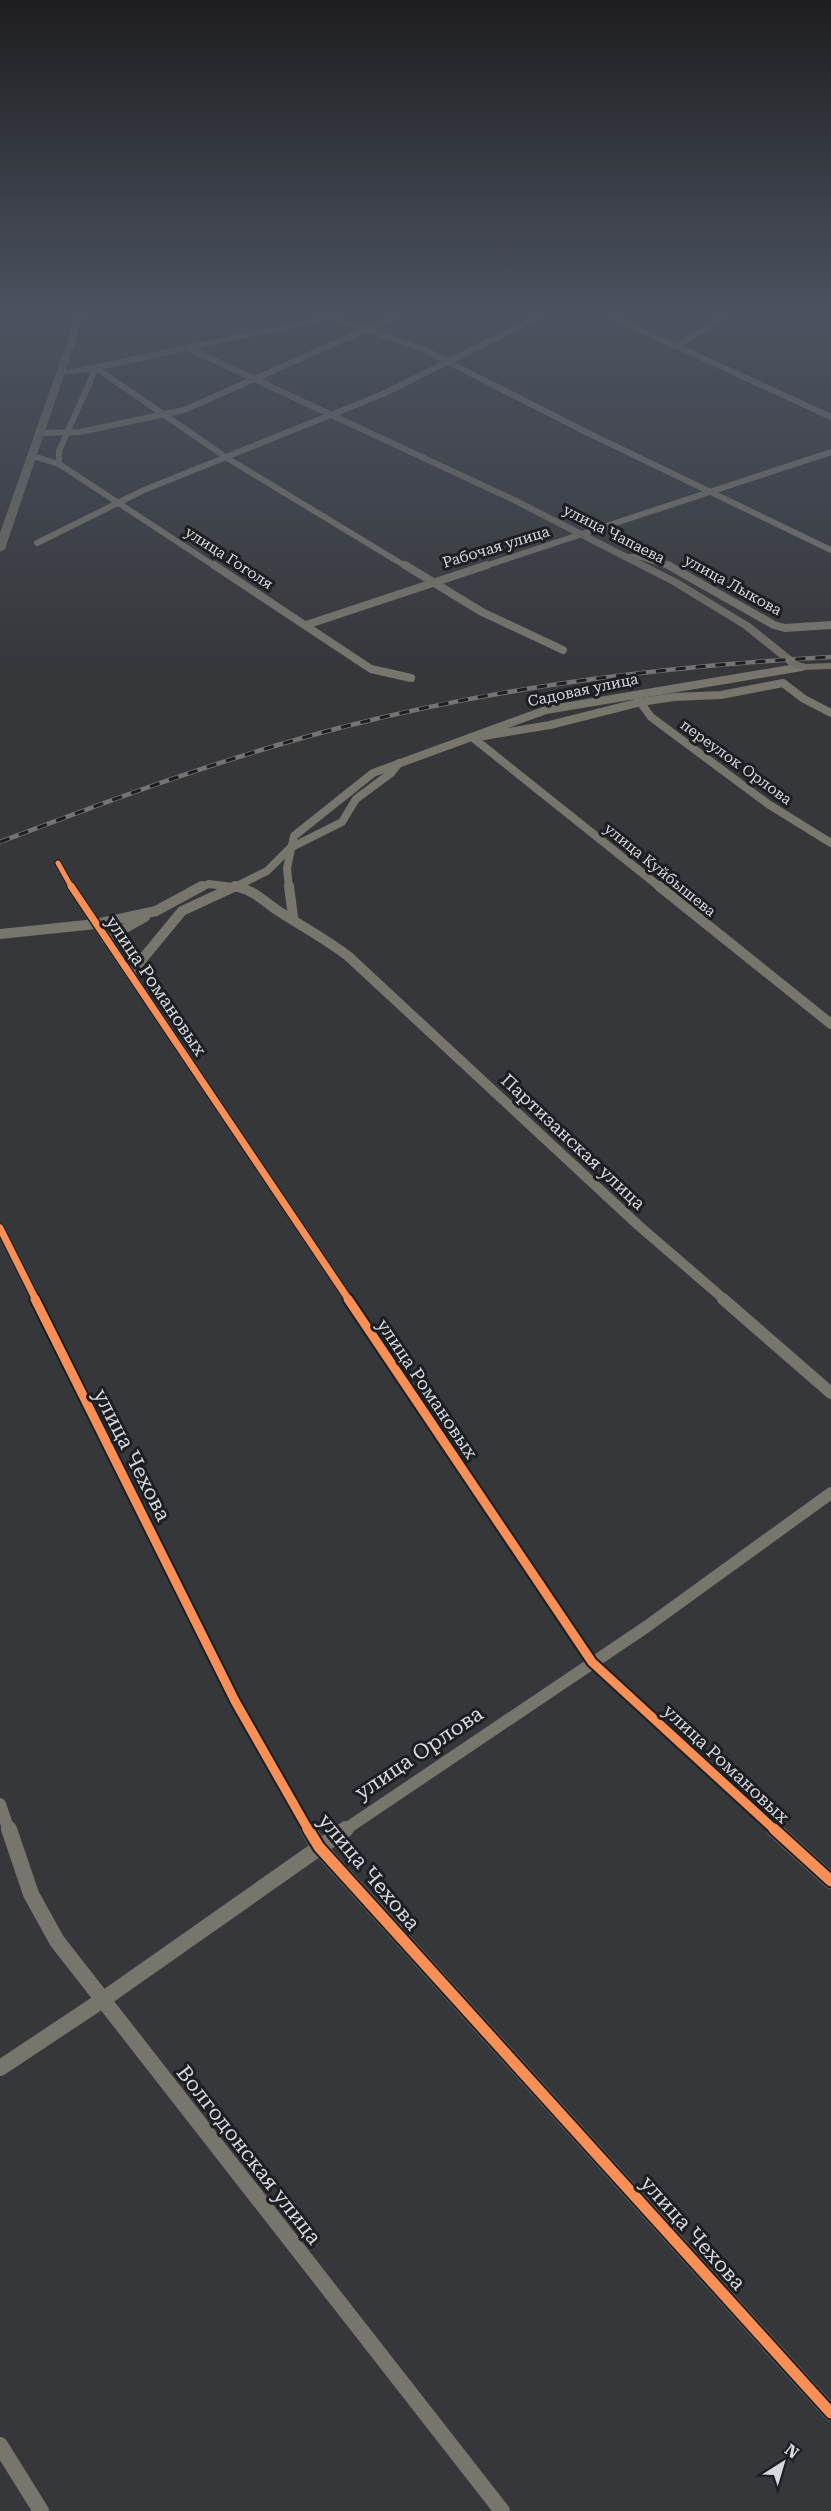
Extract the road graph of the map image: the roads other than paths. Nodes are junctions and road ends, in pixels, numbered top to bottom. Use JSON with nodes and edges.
{"nodes":[{"id":1,"x":42,"y":433,"type":"edge"},
{"id":2,"x":69,"y":433,"type":"edge"},
{"id":3,"x":189,"y":433,"type":"edge"},
{"id":4,"x":288,"y":433,"type":"edge"},
{"id":5,"x":372,"y":433,"type":"edge"},
{"id":6,"x":593,"y":433,"type":"edge"},
{"id":7,"x":831,"y":452,"type":"edge"},
{"id":8,"x":33,"y":456,"type":"junction"},
{"id":9,"x":227,"y":458,"type":"junction"},
{"id":10,"x":59,"y":464,"type":"junction"},
{"id":11,"x":714,"y":492,"type":"junction"},
{"id":12,"x":118,"y":502,"type":"junction"},
{"id":13,"x":582,"y":535,"type":"junction"},
{"id":14,"x":37,"y":543,"type":"dead end"},
{"id":15,"x":0,"y":549,"type":"edge"},
{"id":16,"x":831,"y":550,"type":"edge"},
{"id":17,"x":625,"y":557,"type":"junction"},
{"id":18,"x":432,"y":581,"type":"junction"},
{"id":19,"x":306,"y":625,"type":"junction"},
{"id":20,"x":831,"y":625,"type":"edge"},
{"id":21,"x":563,"y":650,"type":"dead end"},
{"id":22,"x":786,"y":659,"type":"joint"},
{"id":23,"x":831,"y":666,"type":"edge"},
{"id":24,"x":802,"y":667,"type":"junction"},
{"id":25,"x":411,"y":678,"type":"dead end"},
{"id":26,"x":635,"y":694,"type":"junction"},
{"id":27,"x":641,"y":702,"type":"junction"},
{"id":28,"x":831,"y":713,"type":"edge"},
{"id":29,"x":472,"y":737,"type":"junction"},
{"id":30,"x":402,"y":761,"type":"junction"},
{"id":31,"x":831,"y":843,"type":"edge"},
{"id":32,"x":290,"y":848,"type":"junction"},
{"id":33,"x":58,"y":863,"type":"dead end"},
{"id":34,"x":238,"y":886,"type":"junction"},
{"id":35,"x":156,"y":911,"type":"junction"},
{"id":36,"x":292,"y":917,"type":"junction"},
{"id":37,"x":96,"y":924,"type":"junction"},
{"id":38,"x":0,"y":934,"type":"edge"},
{"id":39,"x":106,"y":939,"type":"junction"},
{"id":40,"x":130,"y":974,"type":"junction"},
{"id":41,"x":831,"y":1024,"type":"edge"},
{"id":42,"x":0,"y":1228,"type":"edge"},
{"id":43,"x":831,"y":1393,"type":"edge"},
{"id":44,"x":831,"y":1493,"type":"edge"},
{"id":45,"x":592,"y":1662,"type":"junction"},
{"id":46,"x":0,"y":1804,"type":"edge"},
{"id":47,"x":319,"y":1847,"type":"junction"},
{"id":48,"x":831,"y":1881,"type":"edge"},
{"id":49,"x":101,"y":2001,"type":"junction"},
{"id":50,"x":0,"y":2068,"type":"edge"},
{"id":51,"x":831,"y":2413,"type":"edge"},
{"id":52,"x":0,"y":2445,"type":"edge"},
{"id":53,"x":41,"y":2511,"type":"edge"},
{"id":54,"x":502,"y":2511,"type":"edge"}],
"edges":[{"from":1,"to":8,"type":"main road"},
{"from":2,"to":10,"type":"street"},
{"from":3,"to":9,"type":"street"},
{"from":4,"to":9,"type":"street"},
{"from":5,"to":13,"type":"street","name":"улица Чапаева"},
{"from":6,"to":11,"type":"street"},
{"from":7,"to":11,"type":"street","name":"Рабочая улица"},
{"from":8,"to":10,"type":"street","name":"улица Гоголя"},
{"from":8,"to":15,"type":"main road"},
{"from":9,"to":12,"type":"street"},
{"from":9,"to":18,"type":"street"},
{"from":10,"to":12,"type":"street","name":"улица Гоголя"},
{"from":11,"to":13,"type":"street","name":"Рабочая улица"},
{"from":11,"to":16,"type":"street"},
{"from":12,"to":14,"type":"street"},
{"from":12,"to":19,"type":"street","name":"улица Гоголя"},
{"from":13,"to":17,"type":"street","name":"улица Чапаева"},
{"from":13,"to":18,"type":"street","name":"Рабочая улица"},
{"from":17,"to":20,"type":"street","name":"улица Лыкова"},
{"from":17,"to":22,"type":"street","name":"улица Чапаева"},
{"from":18,"to":19,"type":"street","name":"Рабочая улица"},
{"from":18,"to":21,"type":"street"},
{"from":19,"to":25,"type":"street","name":"улица Гоголя"},
{"from":22,"to":24,"type":"street","name":"Садовая улица"},
{"from":23,"to":24,"type":"street","name":"Садовая улица"},
{"from":24,"to":26,"type":"street","name":"Садовая улица"},
{"from":26,"to":27,"type":"street","name":"переулок Орлова"},
{"from":26,"to":29,"type":"street","name":"Садовая улица"},
{"from":27,"to":28,"type":"street","name":"Садовая улица"},
{"from":27,"to":29,"type":"street","name":"Садовая улица"},
{"from":27,"to":31,"type":"street","name":"переулок Орлова"},
{"from":29,"to":30,"type":"street"},
{"from":29,"to":41,"type":"street","name":"улица Куйбышева"},
{"from":30,"to":32,"type":"street"},
{"from":30,"to":32,"type":"street"},
{"from":32,"to":34,"type":"street"},
{"from":32,"to":36,"type":"street"},
{"from":33,"to":37,"type":"street","name":"улица Романовых"},
{"from":34,"to":35,"type":"street"},
{"from":34,"to":36,"type":"street","name":"Партизанская улица"},
{"from":34,"to":40,"type":"street"},
{"from":35,"to":37,"type":"street"},
{"from":35,"to":39,"type":"street"},
{"from":36,"to":43,"type":"street","name":"Партизанская улица"},
{"from":37,"to":38,"type":"street"},
{"from":37,"to":39,"type":"street","name":"улица Романовых"},
{"from":39,"to":40,"type":"street","name":"улица Романовых"},
{"from":40,"to":45,"type":"street","name":"улица Романовых"},
{"from":42,"to":47,"type":"street","name":"улица Чехова"},
{"from":44,"to":45,"type":"street","name":"улица Орлова"},
{"from":45,"to":47,"type":"street","name":"улица Орлова"},
{"from":45,"to":48,"type":"street","name":"улица Романовых"},
{"from":46,"to":49,"type":"street","name":"Волгодонская улица"},
{"from":47,"to":49,"type":"street","name":"улица Орлова"},
{"from":47,"to":51,"type":"street","name":"улица Чехова"},
{"from":49,"to":50,"type":"street","name":"улица Орлова"},
{"from":49,"to":54,"type":"street","name":"Волгодонская улица"},
{"from":52,"to":53,"type":"street"}]}
